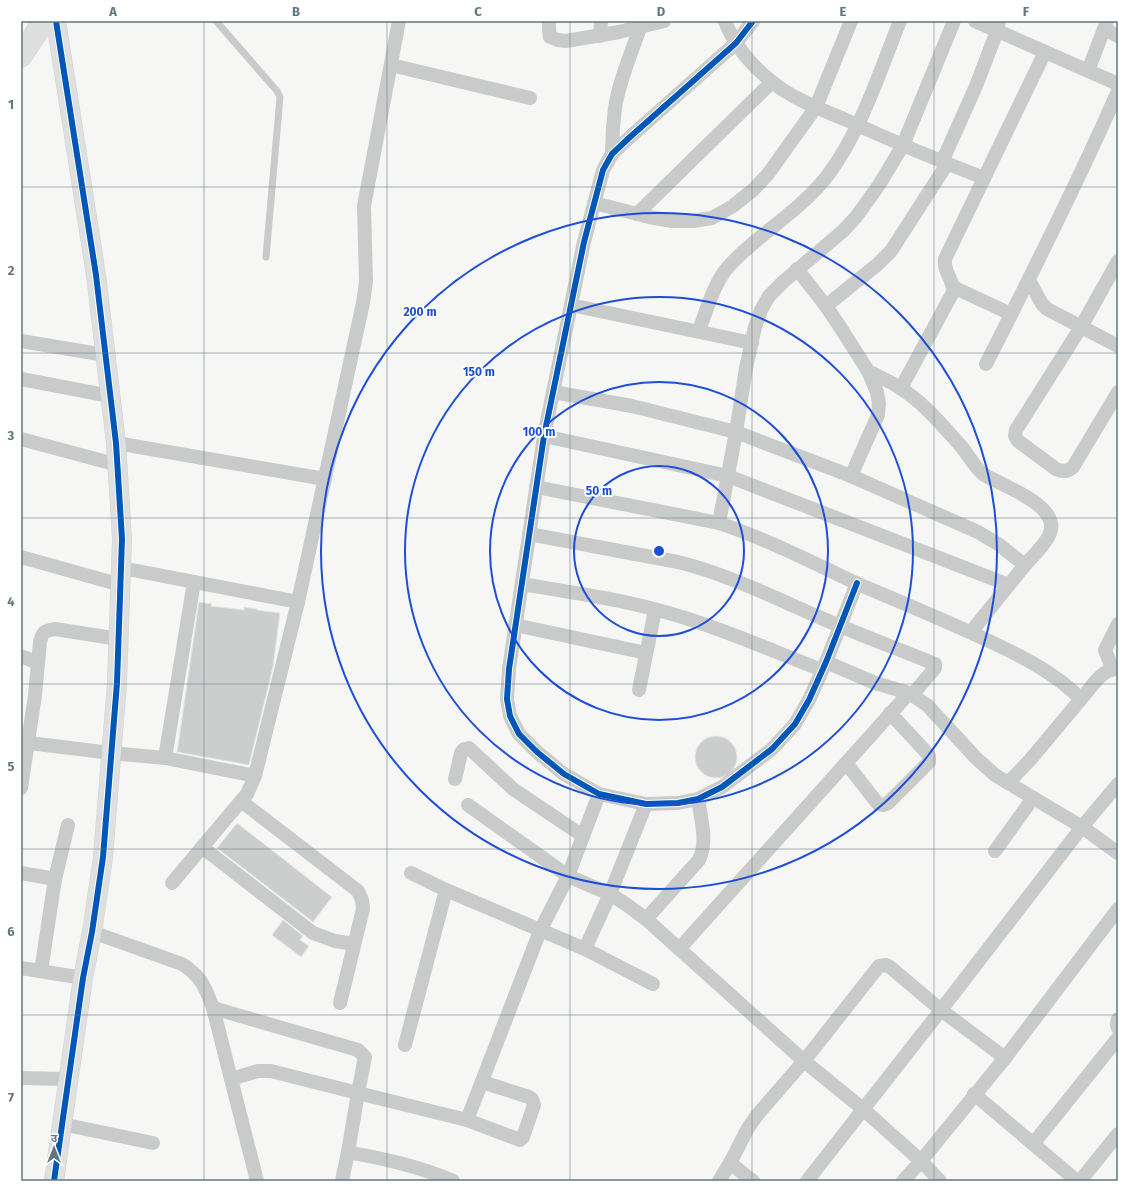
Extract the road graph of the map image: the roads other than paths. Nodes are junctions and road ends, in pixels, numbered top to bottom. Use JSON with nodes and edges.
{"nodes":[{"id":1,"x":31,"y":21,"type":"edge"},
{"id":2,"x":44,"y":21,"type":"edge"},
{"id":3,"x":56,"y":21,"type":"edge"},
{"id":4,"x":216,"y":21,"type":"edge"},
{"id":5,"x":399,"y":21,"type":"edge"},
{"id":6,"x":549,"y":21,"type":"edge"},
{"id":7,"x":601,"y":21,"type":"edge"},
{"id":8,"x":664,"y":21,"type":"edge"},
{"id":9,"x":725,"y":21,"type":"edge"},
{"id":10,"x":753,"y":21,"type":"edge"},
{"id":11,"x":851,"y":21,"type":"edge"},
{"id":12,"x":900,"y":21,"type":"edge"},
{"id":13,"x":954,"y":21,"type":"edge"},
{"id":14,"x":975,"y":21,"type":"edge"},
{"id":15,"x":1106,"y":25,"type":"edge"},
{"id":16,"x":998,"y":26,"type":"edge"},
{"id":17,"x":640,"y":28,"type":"junction"},
{"id":18,"x":600,"y":36,"type":"junction"},
{"id":19,"x":1118,"y":36,"type":"edge"},
{"id":20,"x":21,"y":37,"type":"edge"},
{"id":21,"x":736,"y":43,"type":"junction"},
{"id":22,"x":1045,"y":52,"type":"junction"},
{"id":23,"x":21,"y":56,"type":"edge"},
{"id":24,"x":391,"y":64,"type":"junction"},
{"id":25,"x":1088,"y":71,"type":"junction"},
{"id":26,"x":772,"y":82,"type":"junction"},
{"id":27,"x":1118,"y":84,"type":"edge"},
{"id":28,"x":1118,"y":92,"type":"edge"},
{"id":29,"x":530,"y":98,"type":"dead end"},
{"id":30,"x":816,"y":107,"type":"junction"},
{"id":31,"x":858,"y":126,"type":"junction"},
{"id":32,"x":903,"y":145,"type":"junction"},
{"id":33,"x":612,"y":154,"type":"junction"},
{"id":34,"x":945,"y":163,"type":"junction"},
{"id":35,"x":984,"y":178,"type":"junction"},
{"id":36,"x":594,"y":202,"type":"junction"},
{"id":37,"x":637,"y":214,"type":"junction"},
{"id":38,"x":266,"y":257,"type":"dead end"},
{"id":39,"x":1118,"y":262,"type":"edge"},
{"id":40,"x":797,"y":269,"type":"junction"},
{"id":41,"x":1029,"y":280,"type":"junction"},
{"id":42,"x":953,"y":287,"type":"junction"},
{"id":43,"x":571,"y":305,"type":"junction"},
{"id":44,"x":826,"y":306,"type":"junction"},
{"id":45,"x":1011,"y":314,"type":"junction"},
{"id":46,"x":1081,"y":328,"type":"junction"},
{"id":47,"x":699,"y":331,"type":"junction"},
{"id":48,"x":21,"y":341,"type":"edge"},
{"id":49,"x":752,"y":343,"type":"junction"},
{"id":50,"x":1118,"y":346,"type":"edge"},
{"id":51,"x":106,"y":355,"type":"junction"},
{"id":52,"x":986,"y":364,"type":"dead end"},
{"id":53,"x":868,"y":371,"type":"junction"},
{"id":54,"x":21,"y":379,"type":"edge"},
{"id":55,"x":901,"y":388,"type":"junction"},
{"id":56,"x":553,"y":392,"type":"junction"},
{"id":57,"x":1118,"y":392,"type":"edge"},
{"id":58,"x":110,"y":396,"type":"junction"},
{"id":59,"x":736,"y":432,"type":"junction"},
{"id":60,"x":544,"y":436,"type":"junction"},
{"id":61,"x":21,"y":439,"type":"edge"},
{"id":62,"x":116,"y":443,"type":"junction"},
{"id":63,"x":118,"y":465,"type":"junction"},
{"id":64,"x":728,"y":476,"type":"junction"},
{"id":65,"x":851,"y":476,"type":"junction"},
{"id":66,"x":325,"y":479,"type":"junction"},
{"id":67,"x":536,"y":487,"type":"junction"},
{"id":68,"x":719,"y":523,"type":"junction"},
{"id":69,"x":529,"y":534,"type":"junction"},
{"id":70,"x":21,"y":557,"type":"edge"},
{"id":71,"x":1025,"y":565,"type":"junction"},
{"id":72,"x":121,"y":577,"type":"junction"},
{"id":73,"x":194,"y":582,"type":"junction"},
{"id":74,"x":522,"y":584,"type":"junction"},
{"id":75,"x":857,"y":584,"type":"junction"},
{"id":76,"x":1009,"y":585,"type":"junction"},
{"id":77,"x":298,"y":602,"type":"junction"},
{"id":78,"x":655,"y":610,"type":"junction"},
{"id":79,"x":1118,"y":624,"type":"edge"},
{"id":80,"x":516,"y":626,"type":"junction"},
{"id":81,"x":840,"y":626,"type":"junction"},
{"id":82,"x":971,"y":632,"type":"junction"},
{"id":83,"x":119,"y":639,"type":"junction"},
{"id":84,"x":646,"y":653,"type":"junction"},
{"id":85,"x":21,"y":656,"type":"edge"},
{"id":86,"x":38,"y":663,"type":"junction"},
{"id":87,"x":824,"y":666,"type":"junction"},
{"id":88,"x":1115,"y":668,"type":"edge"},
{"id":89,"x":639,"y":690,"type":"dead end"},
{"id":90,"x":910,"y":694,"type":"junction"},
{"id":91,"x":1081,"y":699,"type":"junction"},
{"id":92,"x":890,"y":713,"type":"junction"},
{"id":93,"x":24,"y":742,"type":"edge"},
{"id":94,"x":111,"y":753,"type":"junction"},
{"id":95,"x":165,"y":758,"type":"junction"},
{"id":96,"x":846,"y":763,"type":"junction"},
{"id":97,"x":255,"y":776,"type":"junction"},
{"id":98,"x":455,"y":778,"type":"dead end"},
{"id":99,"x":1008,"y":783,"type":"junction"},
{"id":100,"x":1118,"y":784,"type":"edge"},
{"id":101,"x":21,"y":788,"type":"edge"},
{"id":102,"x":599,"y":794,"type":"junction"},
{"id":103,"x":1033,"y":798,"type":"junction"},
{"id":104,"x":698,"y":799,"type":"junction"},
{"id":105,"x":241,"y":801,"type":"junction"},
{"id":106,"x":646,"y":804,"type":"junction"},
{"id":107,"x":468,"y":805,"type":"dead end"},
{"id":108,"x":68,"y":825,"type":"dead end"},
{"id":109,"x":1082,"y":828,"type":"junction"},
{"id":110,"x":583,"y":836,"type":"junction"},
{"id":111,"x":202,"y":847,"type":"junction"},
{"id":112,"x":995,"y":851,"type":"dead end"},
{"id":113,"x":1118,"y":853,"type":"edge"},
{"id":114,"x":21,"y":873,"type":"edge"},
{"id":115,"x":411,"y":873,"type":"dead end"},
{"id":116,"x":568,"y":876,"type":"junction"},
{"id":117,"x":55,"y":879,"type":"junction"},
{"id":118,"x":172,"y":883,"type":"dead end"},
{"id":119,"x":446,"y":890,"type":"junction"},
{"id":120,"x":610,"y":894,"type":"junction"},
{"id":121,"x":1118,"y":909,"type":"edge"},
{"id":122,"x":646,"y":919,"type":"junction"},
{"id":123,"x":540,"y":931,"type":"junction"},
{"id":124,"x":92,"y":932,"type":"junction"},
{"id":125,"x":354,"y":944,"type":"junction"},
{"id":126,"x":585,"y":949,"type":"junction"},
{"id":127,"x":679,"y":949,"type":"junction"},
{"id":128,"x":21,"y":968,"type":"edge"},
{"id":129,"x":42,"y":971,"type":"junction"},
{"id":130,"x":83,"y":978,"type":"junction"},
{"id":131,"x":653,"y":984,"type":"dead end"},
{"id":132,"x":340,"y":1003,"type":"dead end"},
{"id":133,"x":213,"y":1008,"type":"junction"},
{"id":134,"x":941,"y":1010,"type":"junction"},
{"id":135,"x":1118,"y":1019,"type":"edge"},
{"id":136,"x":1118,"y":1028,"type":"edge"},
{"id":137,"x":1118,"y":1038,"type":"edge"},
{"id":138,"x":405,"y":1045,"type":"dead end"},
{"id":139,"x":1004,"y":1058,"type":"junction"},
{"id":140,"x":804,"y":1061,"type":"junction"},
{"id":141,"x":21,"y":1078,"type":"edge"},
{"id":142,"x":68,"y":1079,"type":"junction"},
{"id":143,"x":231,"y":1079,"type":"junction"},
{"id":144,"x":482,"y":1082,"type":"junction"},
{"id":145,"x":358,"y":1093,"type":"junction"},
{"id":146,"x":974,"y":1094,"type":"junction"},
{"id":147,"x":863,"y":1109,"type":"junction"},
{"id":148,"x":467,"y":1120,"type":"junction"},
{"id":149,"x":62,"y":1124,"type":"junction"},
{"id":150,"x":1118,"y":1134,"type":"edge"},
{"id":151,"x":152,"y":1143,"type":"dead end"},
{"id":152,"x":1033,"y":1144,"type":"junction"},
{"id":153,"x":348,"y":1152,"type":"junction"},
{"id":154,"x":921,"y":1161,"type":"junction"},
{"id":155,"x":730,"y":1163,"type":"junction"},
{"id":156,"x":55,"y":1181,"type":"edge"},
{"id":157,"x":257,"y":1181,"type":"edge"},
{"id":158,"x":342,"y":1181,"type":"edge"},
{"id":159,"x":453,"y":1181,"type":"edge"},
{"id":160,"x":719,"y":1181,"type":"edge"},
{"id":161,"x":753,"y":1181,"type":"edge"},
{"id":162,"x":807,"y":1181,"type":"edge"},
{"id":163,"x":903,"y":1181,"type":"edge"},
{"id":164,"x":940,"y":1181,"type":"edge"},
{"id":165,"x":1079,"y":1181,"type":"edge"}],
"edges":[{"from":1,"to":20,"type":"highway"},
{"from":2,"to":23,"type":"highway"},
{"from":3,"to":51,"type":"street"},
{"from":4,"to":38,"type":"lane"},
{"from":5,"to":24,"type":"street"},
{"from":6,"to":18,"type":"street"},
{"from":7,"to":18,"type":"street"},
{"from":8,"to":17,"type":"street"},
{"from":9,"to":21,"type":"street"},
{"from":10,"to":21,"type":"street"},
{"from":11,"to":30,"type":"street"},
{"from":12,"to":31,"type":"street"},
{"from":13,"to":32,"type":"street"},
{"from":14,"to":16,"type":"street"},
{"from":15,"to":19,"type":"street"},
{"from":15,"to":25,"type":"street"},
{"from":16,"to":22,"type":"street"},
{"from":16,"to":34,"type":"street"},
{"from":17,"to":18,"type":"street"},
{"from":17,"to":33,"type":"street"},
{"from":21,"to":26,"type":"street"},
{"from":21,"to":33,"type":"street"},
{"from":22,"to":25,"type":"street"},
{"from":22,"to":35,"type":"street"},
{"from":24,"to":29,"type":"street"},
{"from":24,"to":66,"type":"street"},
{"from":25,"to":27,"type":"street"},
{"from":26,"to":30,"type":"street"},
{"from":26,"to":37,"type":"street"},
{"from":28,"to":41,"type":"street"},
{"from":30,"to":31,"type":"street"},
{"from":30,"to":37,"type":"street"},
{"from":31,"to":32,"type":"street"},
{"from":31,"to":47,"type":"street"},
{"from":32,"to":34,"type":"street"},
{"from":32,"to":40,"type":"street"},
{"from":33,"to":36,"type":"street"},
{"from":34,"to":35,"type":"street"},
{"from":34,"to":44,"type":"street"},
{"from":35,"to":42,"type":"street"},
{"from":36,"to":37,"type":"street"},
{"from":36,"to":43,"type":"street"},
{"from":39,"to":46,"type":"street"},
{"from":40,"to":44,"type":"street"},
{"from":40,"to":49,"type":"street"},
{"from":41,"to":45,"type":"street"},
{"from":41,"to":46,"type":"street"},
{"from":42,"to":45,"type":"street"},
{"from":42,"to":55,"type":"street"},
{"from":43,"to":47,"type":"street"},
{"from":43,"to":56,"type":"street"},
{"from":44,"to":53,"type":"street"},
{"from":45,"to":52,"type":"street"},
{"from":46,"to":50,"type":"street"},
{"from":46,"to":57,"type":"street"},
{"from":47,"to":49,"type":"street"},
{"from":48,"to":51,"type":"street"},
{"from":49,"to":59,"type":"street"},
{"from":51,"to":58,"type":"street"},
{"from":53,"to":55,"type":"street"},
{"from":53,"to":65,"type":"street"},
{"from":54,"to":58,"type":"street"},
{"from":55,"to":71,"type":"street"},
{"from":56,"to":59,"type":"street"},
{"from":56,"to":60,"type":"street"},
{"from":58,"to":62,"type":"street"},
{"from":59,"to":64,"type":"street"},
{"from":59,"to":65,"type":"street"},
{"from":60,"to":64,"type":"street"},
{"from":60,"to":67,"type":"street"},
{"from":61,"to":63,"type":"street"},
{"from":62,"to":63,"type":"street"},
{"from":62,"to":66,"type":"street"},
{"from":63,"to":72,"type":"street"},
{"from":64,"to":68,"type":"street"},
{"from":64,"to":76,"type":"street"},
{"from":65,"to":71,"type":"street"},
{"from":66,"to":77,"type":"street"},
{"from":67,"to":68,"type":"street"},
{"from":67,"to":69,"type":"street"},
{"from":68,"to":75,"type":"street"},
{"from":69,"to":74,"type":"street"},
{"from":69,"to":81,"type":"street"},
{"from":70,"to":72,"type":"street"},
{"from":71,"to":76,"type":"street"},
{"from":72,"to":73,"type":"street"},
{"from":72,"to":83,"type":"street"},
{"from":73,"to":77,"type":"street"},
{"from":73,"to":95,"type":"street"},
{"from":74,"to":78,"type":"street"},
{"from":74,"to":80,"type":"street"},
{"from":75,"to":81,"type":"street"},
{"from":75,"to":82,"type":"street"},
{"from":76,"to":82,"type":"street"},
{"from":77,"to":97,"type":"street"},
{"from":78,"to":84,"type":"street"},
{"from":78,"to":87,"type":"street"},
{"from":79,"to":88,"type":"street"},
{"from":80,"to":84,"type":"street"},
{"from":80,"to":102,"type":"street"},
{"from":81,"to":87,"type":"street"},
{"from":81,"to":90,"type":"street"},
{"from":82,"to":91,"type":"street"},
{"from":83,"to":86,"type":"street"},
{"from":83,"to":94,"type":"street"},
{"from":84,"to":89,"type":"street"},
{"from":85,"to":86,"type":"street"},
{"from":86,"to":93,"type":"street"},
{"from":87,"to":90,"type":"street"},
{"from":87,"to":104,"type":"street"},
{"from":88,"to":91,"type":"street"},
{"from":90,"to":92,"type":"street"},
{"from":90,"to":99,"type":"street"},
{"from":91,"to":99,"type":"street"},
{"from":92,"to":96,"type":"street"},
{"from":92,"to":96,"type":"street"},
{"from":93,"to":94,"type":"street"},
{"from":93,"to":101,"type":"street"},
{"from":94,"to":95,"type":"street"},
{"from":94,"to":124,"type":"street"},
{"from":95,"to":97,"type":"street"},
{"from":96,"to":127,"type":"street"},
{"from":97,"to":105,"type":"street"},
{"from":98,"to":110,"type":"street"},
{"from":99,"to":103,"type":"street"},
{"from":100,"to":109,"type":"street"},
{"from":102,"to":106,"type":"street"},
{"from":102,"to":110,"type":"street"},
{"from":103,"to":109,"type":"street"},
{"from":103,"to":112,"type":"street"},
{"from":104,"to":106,"type":"street"},
{"from":104,"to":122,"type":"street"},
{"from":105,"to":111,"type":"street"},
{"from":105,"to":125,"type":"street"},
{"from":106,"to":120,"type":"street"},
{"from":107,"to":116,"type":"street"},
{"from":108,"to":117,"type":"street"},
{"from":109,"to":113,"type":"street"},
{"from":109,"to":134,"type":"street"},
{"from":110,"to":116,"type":"street"},
{"from":111,"to":118,"type":"street"},
{"from":111,"to":125,"type":"street"},
{"from":114,"to":117,"type":"street"},
{"from":115,"to":119,"type":"street"},
{"from":116,"to":120,"type":"street"},
{"from":116,"to":123,"type":"street"},
{"from":117,"to":129,"type":"street"},
{"from":119,"to":123,"type":"street"},
{"from":119,"to":138,"type":"street"},
{"from":120,"to":122,"type":"street"},
{"from":120,"to":126,"type":"street"},
{"from":121,"to":139,"type":"street"},
{"from":122,"to":127,"type":"street"},
{"from":123,"to":126,"type":"street"},
{"from":123,"to":144,"type":"street"},
{"from":124,"to":130,"type":"street"},
{"from":124,"to":133,"type":"street"},
{"from":125,"to":132,"type":"street"},
{"from":126,"to":131,"type":"street"},
{"from":127,"to":140,"type":"street"},
{"from":128,"to":129,"type":"street"},
{"from":129,"to":130,"type":"street"},
{"from":130,"to":142,"type":"street"},
{"from":133,"to":143,"type":"street"},
{"from":133,"to":145,"type":"street"},
{"from":134,"to":139,"type":"street"},
{"from":134,"to":140,"type":"street"},
{"from":134,"to":147,"type":"street"},
{"from":135,"to":136,"type":"street"},
{"from":137,"to":152,"type":"street"},
{"from":139,"to":146,"type":"street"},
{"from":140,"to":147,"type":"street"},
{"from":140,"to":155,"type":"street"},
{"from":141,"to":142,"type":"street"},
{"from":142,"to":149,"type":"street"},
{"from":143,"to":145,"type":"street"},
{"from":143,"to":157,"type":"street"},
{"from":144,"to":148,"type":"street"},
{"from":144,"to":148,"type":"street"},
{"from":145,"to":148,"type":"street"},
{"from":145,"to":153,"type":"street"},
{"from":146,"to":152,"type":"street"},
{"from":146,"to":154,"type":"street"},
{"from":147,"to":154,"type":"street"},
{"from":147,"to":162,"type":"street"},
{"from":149,"to":151,"type":"street"},
{"from":149,"to":156,"type":"street"},
{"from":150,"to":165,"type":"street"},
{"from":152,"to":165,"type":"street"},
{"from":153,"to":158,"type":"street"},
{"from":153,"to":159,"type":"street"},
{"from":154,"to":163,"type":"street"},
{"from":154,"to":164,"type":"street"},
{"from":155,"to":160,"type":"street"},
{"from":155,"to":161,"type":"street"}]}
